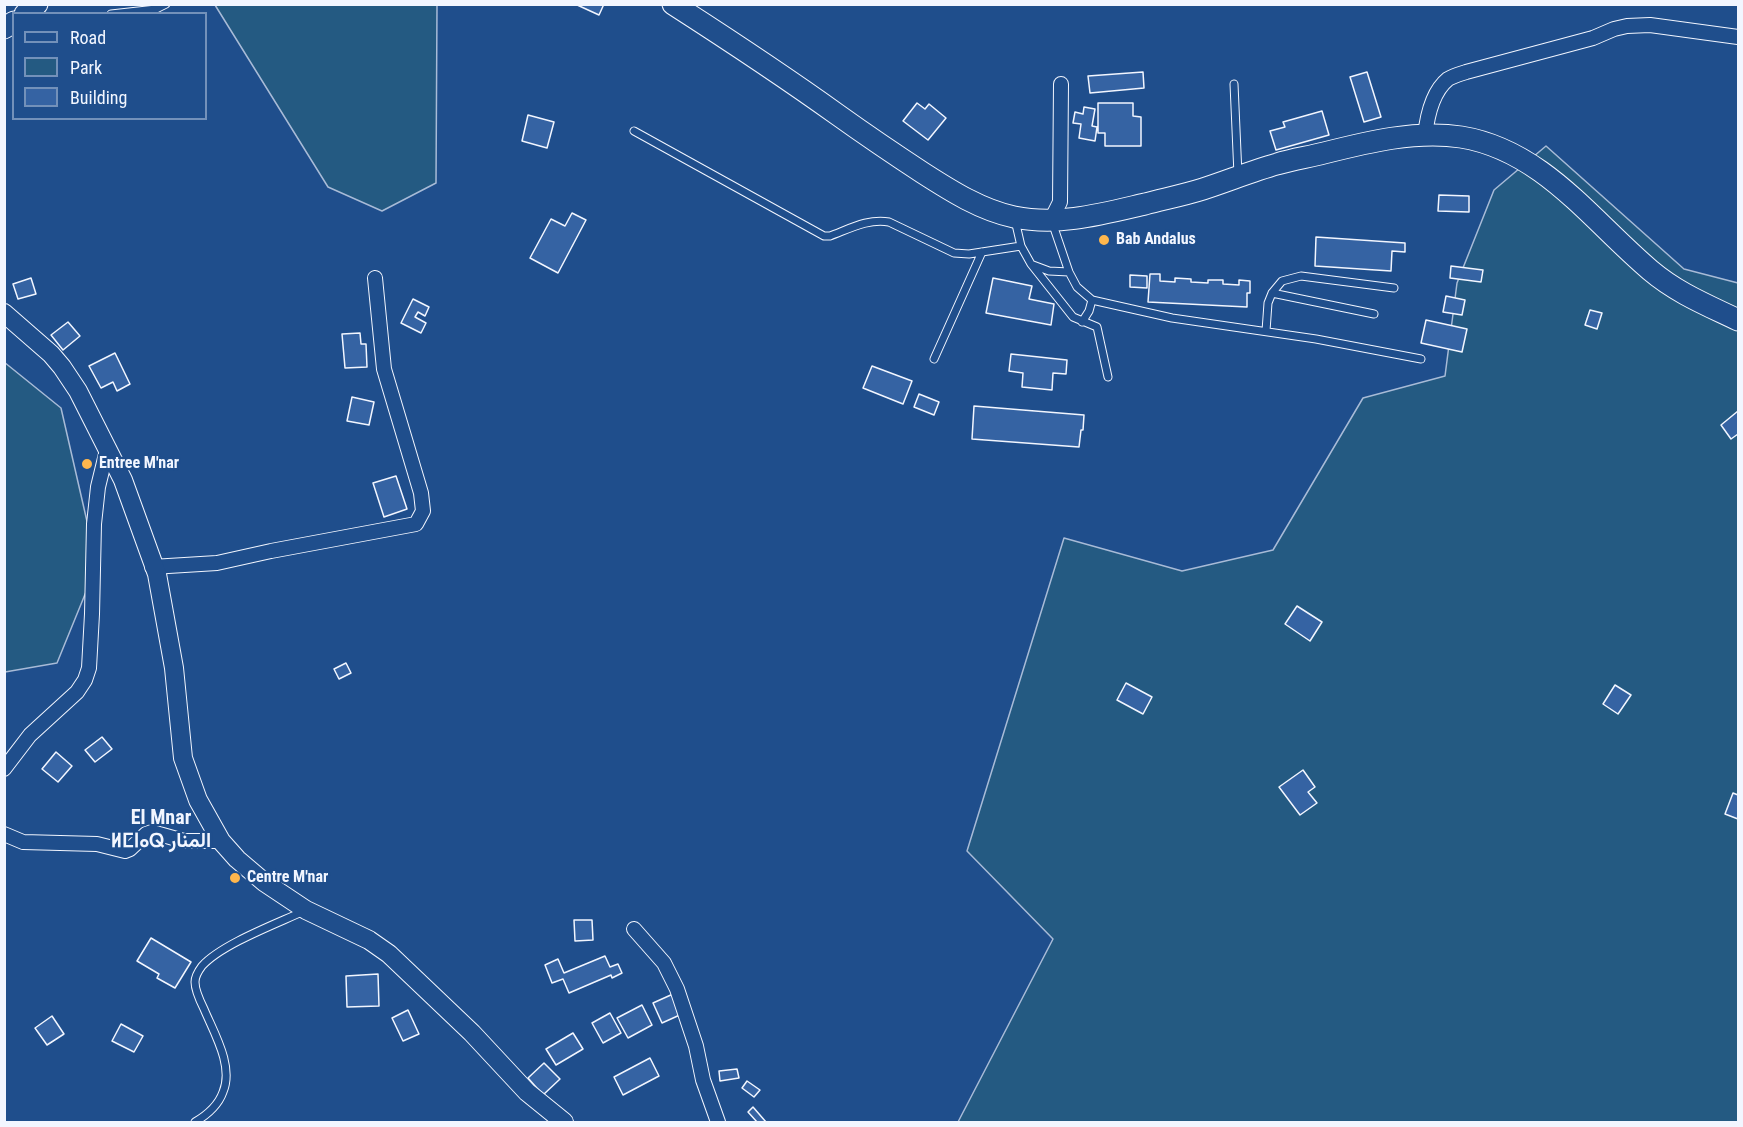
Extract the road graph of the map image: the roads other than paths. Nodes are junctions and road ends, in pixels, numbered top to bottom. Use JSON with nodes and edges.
{"nodes":[{"id":1,"x":166,"y":4,"type":"edge"},
{"id":2,"x":674,"y":4,"type":"edge"},
{"id":3,"x":129,"y":12,"type":"edge"},
{"id":4,"x":1738,"y":37,"type":"edge"},
{"id":5,"x":1061,"y":84,"type":"dead end"},
{"id":6,"x":1234,"y":84,"type":"dead end"},
{"id":7,"x":634,"y":131,"type":"dead end"},
{"id":8,"x":1425,"y":136,"type":"junction"},
{"id":9,"x":1238,"y":177,"type":"junction"},
{"id":10,"x":1014,"y":217,"type":"junction"},
{"id":11,"x":1051,"y":220,"type":"junction"},
{"id":12,"x":1021,"y":246,"type":"junction"},
{"id":13,"x":982,"y":252,"type":"junction"},
{"id":14,"x":1031,"y":264,"type":"junction"},
{"id":15,"x":1069,"y":272,"type":"junction"},
{"id":16,"x":375,"y":278,"type":"dead end"},
{"id":17,"x":1394,"y":288,"type":"dead end"},
{"id":18,"x":1272,"y":293,"type":"junction"},
{"id":19,"x":1092,"y":300,"type":"junction"},
{"id":20,"x":4,"y":314,"type":"edge"},
{"id":21,"x":1374,"y":314,"type":"dead end"},
{"id":22,"x":1738,"y":320,"type":"edge"},
{"id":23,"x":1082,"y":322,"type":"junction"},
{"id":24,"x":1266,"y":331,"type":"junction"},
{"id":25,"x":934,"y":358,"type":"dead end"},
{"id":26,"x":1421,"y":359,"type":"dead end"},
{"id":27,"x":1108,"y":377,"type":"dead end"},
{"id":28,"x":107,"y":450,"type":"junction"},
{"id":29,"x":153,"y":567,"type":"junction"},
{"id":30,"x":4,"y":769,"type":"edge"},
{"id":31,"x":4,"y":834,"type":"edge"},
{"id":32,"x":221,"y":841,"type":"junction"},
{"id":33,"x":306,"y":910,"type":"junction"},
{"id":34,"x":634,"y":929,"type":"dead end"},
{"id":35,"x":195,"y":1122,"type":"edge"},
{"id":36,"x":564,"y":1122,"type":"edge"},
{"id":37,"x":718,"y":1122,"type":"edge"}],
"edges":[{"from":1,"to":3,"type":"lane"},
{"from":2,"to":10,"type":"main road"},
{"from":4,"to":8,"type":"street"},
{"from":5,"to":11,"type":"street"},
{"from":6,"to":9,"type":"lane"},
{"from":7,"to":13,"type":"lane"},
{"from":8,"to":9,"type":"main road"},
{"from":8,"to":22,"type":"main road"},
{"from":9,"to":11,"type":"main road"},
{"from":10,"to":11,"type":"main road"},
{"from":10,"to":12,"type":"lane"},
{"from":11,"to":15,"type":"lane"},
{"from":12,"to":13,"type":"lane"},
{"from":12,"to":14,"type":"lane"},
{"from":13,"to":25,"type":"lane"},
{"from":14,"to":15,"type":"lane"},
{"from":14,"to":23,"type":"lane"},
{"from":15,"to":19,"type":"lane"},
{"from":16,"to":29,"type":"street"},
{"from":17,"to":18,"type":"lane"},
{"from":18,"to":21,"type":"lane"},
{"from":18,"to":24,"type":"lane"},
{"from":19,"to":23,"type":"lane"},
{"from":19,"to":24,"type":"lane"},
{"from":20,"to":28,"type":"street"},
{"from":23,"to":27,"type":"lane"},
{"from":24,"to":26,"type":"lane"},
{"from":28,"to":29,"type":"street"},
{"from":28,"to":30,"type":"street"},
{"from":29,"to":32,"type":"street"},
{"from":31,"to":32,"type":"street"},
{"from":32,"to":33,"type":"street"},
{"from":33,"to":35,"type":"lane"},
{"from":33,"to":36,"type":"street"},
{"from":34,"to":37,"type":"street"}]}
